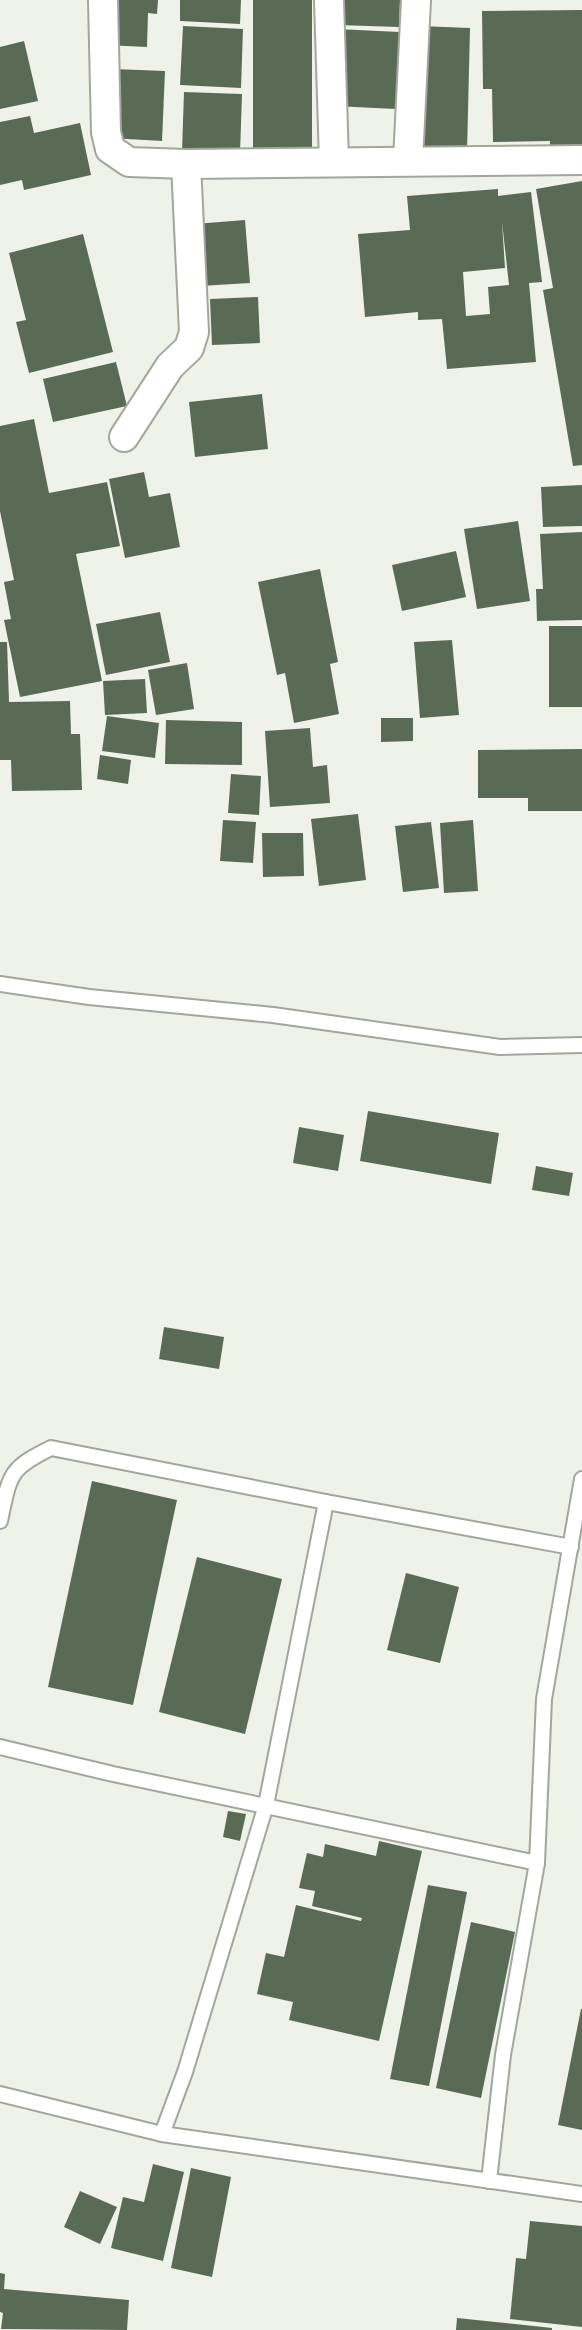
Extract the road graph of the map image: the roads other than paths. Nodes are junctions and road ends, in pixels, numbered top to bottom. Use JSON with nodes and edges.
{"nodes":[{"id":1,"x":103,"y":0,"type":"edge"},
{"id":2,"x":329,"y":0,"type":"edge"},
{"id":3,"x":416,"y":0,"type":"edge"},
{"id":4,"x":582,"y":160,"type":"edge"},
{"id":5,"x":408,"y":161,"type":"junction"},
{"id":6,"x":334,"y":162,"type":"junction"},
{"id":7,"x":186,"y":164,"type":"junction"},
{"id":8,"x":124,"y":438,"type":"dead end"},
{"id":9,"x":0,"y":984,"type":"edge"},
{"id":10,"x":582,"y":1045,"type":"edge"},
{"id":11,"x":582,"y":1479,"type":"edge"},
{"id":12,"x":326,"y":1502,"type":"junction"},
{"id":13,"x":0,"y":1521,"type":"edge"},
{"id":14,"x":571,"y":1547,"type":"junction"},
{"id":15,"x":0,"y":1747,"type":"edge"},
{"id":16,"x":266,"y":1805,"type":"junction"},
{"id":17,"x":537,"y":1863,"type":"junction"},
{"id":18,"x":0,"y":2094,"type":"edge"},
{"id":19,"x":162,"y":2134,"type":"junction"},
{"id":20,"x":489,"y":2181,"type":"junction"},
{"id":21,"x":582,"y":2193,"type":"edge"}],
"edges":[{"from":1,"to":7,"type":"street"},
{"from":2,"to":6,"type":"street"},
{"from":3,"to":5,"type":"street"},
{"from":4,"to":5,"type":"street"},
{"from":5,"to":6,"type":"street"},
{"from":6,"to":7,"type":"street"},
{"from":7,"to":8,"type":"street"},
{"from":9,"to":10,"type":"lane"},
{"from":11,"to":14,"type":"lane"},
{"from":12,"to":13,"type":"lane"},
{"from":12,"to":14,"type":"lane"},
{"from":12,"to":16,"type":"lane"},
{"from":14,"to":17,"type":"lane"},
{"from":15,"to":16,"type":"lane"},
{"from":16,"to":17,"type":"lane"},
{"from":16,"to":19,"type":"lane"},
{"from":17,"to":20,"type":"lane"},
{"from":18,"to":19,"type":"lane"},
{"from":19,"to":20,"type":"lane"},
{"from":20,"to":21,"type":"lane"}]}
